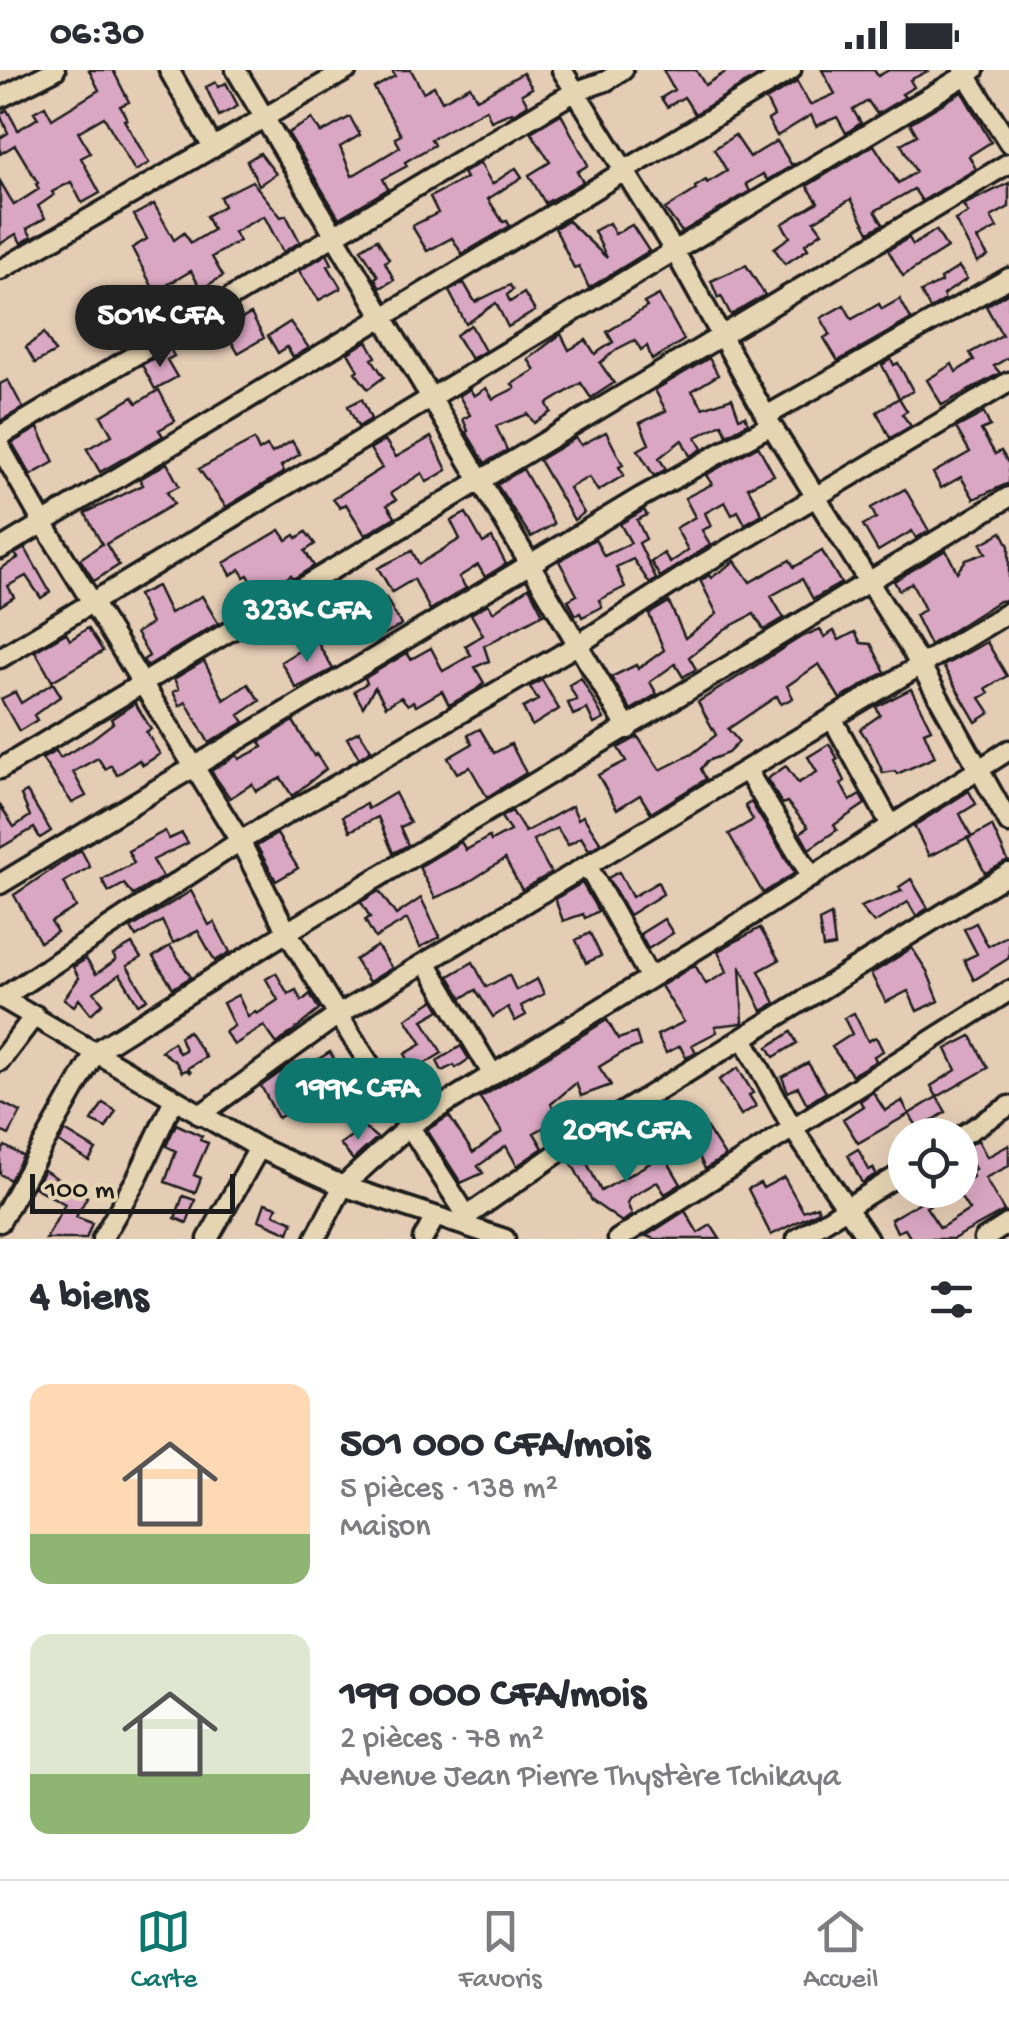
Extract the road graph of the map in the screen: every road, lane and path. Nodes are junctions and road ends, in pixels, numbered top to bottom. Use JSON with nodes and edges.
{"nodes":[{"id":1,"x":55,"y":70,"type":"edge"},
{"id":2,"x":169,"y":70,"type":"edge"},
{"id":3,"x":236,"y":70,"type":"edge"},
{"id":4,"x":347,"y":70,"type":"edge"},
{"id":5,"x":562,"y":70,"type":"edge"},
{"id":6,"x":623,"y":70,"type":"edge"},
{"id":7,"x":791,"y":70,"type":"edge"},
{"id":8,"x":968,"y":72,"type":"edge"},
{"id":9,"x":574,"y":92,"type":"junction"},
{"id":10,"x":0,"y":98,"type":"edge"},
{"id":11,"x":264,"y":119,"type":"junction"},
{"id":12,"x":1009,"y":143,"type":"edge"},
{"id":13,"x":213,"y":148,"type":"junction"},
{"id":14,"x":1009,"y":163,"type":"edge"},
{"id":15,"x":627,"y":172,"type":"junction"},
{"id":16,"x":334,"y":236,"type":"junction"},
{"id":17,"x":675,"y":252,"type":"junction"},
{"id":18,"x":0,"y":270,"type":"edge"},
{"id":19,"x":1009,"y":278,"type":"edge"},
{"id":20,"x":382,"y":317,"type":"junction"},
{"id":21,"x":722,"y":334,"type":"junction"},
{"id":22,"x":1009,"y":382,"type":"edge"},
{"id":23,"x":432,"y":396,"type":"junction"},
{"id":24,"x":769,"y":420,"type":"junction"},
{"id":25,"x":0,"y":436,"type":"edge"},
{"id":26,"x":0,"y":447,"type":"edge"},
{"id":27,"x":479,"y":480,"type":"junction"},
{"id":28,"x":818,"y":497,"type":"junction"},
{"id":29,"x":1009,"y":498,"type":"edge"},
{"id":30,"x":43,"y":523,"type":"junction"},
{"id":31,"x":0,"y":549,"type":"edge"},
{"id":32,"x":532,"y":566,"type":"junction"},
{"id":33,"x":869,"y":579,"type":"junction"},
{"id":34,"x":92,"y":601,"type":"junction"},
{"id":35,"x":1009,"y":612,"type":"edge"},
{"id":36,"x":579,"y":644,"type":"junction"},
{"id":37,"x":0,"y":658,"type":"edge"},
{"id":38,"x":920,"y":664,"type":"junction"},
{"id":39,"x":142,"y":682,"type":"junction"},
{"id":40,"x":832,"y":718,"type":"junction"},
{"id":41,"x":628,"y":729,"type":"junction"},
{"id":42,"x":1009,"y":750,"type":"edge"},
{"id":43,"x":194,"y":766,"type":"junction"},
{"id":44,"x":0,"y":770,"type":"edge"},
{"id":45,"x":978,"y":770,"type":"junction"},
{"id":46,"x":747,"y":772,"type":"junction"},
{"id":47,"x":1009,"y":823,"type":"edge"},
{"id":48,"x":890,"y":825,"type":"junction"},
{"id":49,"x":240,"y":841,"type":"junction"},
{"id":50,"x":588,"y":867,"type":"junction"},
{"id":51,"x":1009,"y":873,"type":"edge"},
{"id":52,"x":812,"y":877,"type":"junction"},
{"id":53,"x":0,"y":884,"type":"edge"},
{"id":54,"x":287,"y":932,"type":"junction"},
{"id":55,"x":426,"y":962,"type":"junction"},
{"id":56,"x":650,"y":978,"type":"junction"},
{"id":57,"x":1009,"y":991,"type":"edge"},
{"id":58,"x":1,"y":998,"type":"edge"},
{"id":59,"x":35,"y":1015,"type":"junction"},
{"id":60,"x":338,"y":1015,"type":"junction"},
{"id":61,"x":743,"y":1038,"type":"junction"},
{"id":62,"x":96,"y":1051,"type":"junction"},
{"id":63,"x":0,"y":1060,"type":"edge"},
{"id":64,"x":494,"y":1075,"type":"junction"},
{"id":65,"x":174,"y":1099,"type":"junction"},
{"id":66,"x":1009,"y":1106,"type":"edge"},
{"id":67,"x":200,"y":1116,"type":"junction"},
{"id":68,"x":978,"y":1125,"type":"edge"},
{"id":69,"x":409,"y":1126,"type":"junction"},
{"id":70,"x":793,"y":1128,"type":"junction"},
{"id":71,"x":259,"y":1148,"type":"junction"},
{"id":72,"x":888,"y":1181,"type":"edge"},
{"id":73,"x":343,"y":1186,"type":"junction"},
{"id":74,"x":844,"y":1207,"type":"junction"},
{"id":75,"x":435,"y":1216,"type":"junction"},
{"id":76,"x":462,"y":1219,"type":"junction"},
{"id":77,"x":0,"y":1222,"type":"edge"},
{"id":78,"x":1009,"y":1223,"type":"edge"},
{"id":79,"x":102,"y":1239,"type":"edge"},
{"id":80,"x":208,"y":1239,"type":"edge"},
{"id":81,"x":315,"y":1239,"type":"edge"},
{"id":82,"x":424,"y":1239,"type":"edge"},
{"id":83,"x":505,"y":1239,"type":"edge"},
{"id":84,"x":618,"y":1239,"type":"edge"},
{"id":85,"x":798,"y":1239,"type":"edge"},
{"id":86,"x":868,"y":1239,"type":"edge"},
{"id":87,"x":984,"y":1239,"type":"edge"}],
"edges":[{"from":1,"to":10,"type":"street"},
{"from":2,"to":13,"type":"street"},
{"from":3,"to":11,"type":"street"},
{"from":4,"to":11,"type":"street"},
{"from":5,"to":9,"type":"street"},
{"from":6,"to":9,"type":"street"},
{"from":7,"to":15,"type":"street"},
{"from":8,"to":12,"type":"street"},
{"from":8,"to":17,"type":"street"},
{"from":9,"to":15,"type":"street"},
{"from":9,"to":16,"type":"street"},
{"from":11,"to":13,"type":"street"},
{"from":11,"to":16,"type":"street"},
{"from":13,"to":18,"type":"street"},
{"from":14,"to":21,"type":"street"},
{"from":15,"to":17,"type":"street"},
{"from":15,"to":20,"type":"street"},
{"from":16,"to":20,"type":"street"},
{"from":16,"to":25,"type":"street"},
{"from":17,"to":21,"type":"street"},
{"from":17,"to":23,"type":"street"},
{"from":19,"to":24,"type":"street"},
{"from":20,"to":23,"type":"street"},
{"from":20,"to":30,"type":"street"},
{"from":21,"to":24,"type":"street"},
{"from":21,"to":27,"type":"street"},
{"from":22,"to":28,"type":"street"},
{"from":23,"to":27,"type":"street"},
{"from":23,"to":34,"type":"street"},
{"from":24,"to":28,"type":"street"},
{"from":24,"to":32,"type":"street"},
{"from":26,"to":30,"type":"street"},
{"from":27,"to":32,"type":"street"},
{"from":27,"to":39,"type":"street"},
{"from":28,"to":33,"type":"street"},
{"from":28,"to":36,"type":"street"},
{"from":29,"to":33,"type":"street"},
{"from":30,"to":31,"type":"street"},
{"from":30,"to":34,"type":"street"},
{"from":32,"to":36,"type":"street"},
{"from":32,"to":43,"type":"street"},
{"from":33,"to":38,"type":"street"},
{"from":33,"to":41,"type":"street"},
{"from":34,"to":37,"type":"street"},
{"from":34,"to":39,"type":"street"},
{"from":35,"to":38,"type":"street"},
{"from":36,"to":41,"type":"street"},
{"from":36,"to":49,"type":"street"},
{"from":38,"to":40,"type":"street"},
{"from":38,"to":45,"type":"street"},
{"from":39,"to":43,"type":"street"},
{"from":39,"to":44,"type":"street"},
{"from":40,"to":46,"type":"street"},
{"from":40,"to":48,"type":"street"},
{"from":41,"to":54,"type":"street"},
{"from":42,"to":45,"type":"street"},
{"from":43,"to":49,"type":"street"},
{"from":43,"to":53,"type":"street"},
{"from":45,"to":47,"type":"street"},
{"from":45,"to":48,"type":"street"},
{"from":46,"to":50,"type":"street"},
{"from":46,"to":52,"type":"street"},
{"from":48,"to":52,"type":"street"},
{"from":49,"to":54,"type":"street"},
{"from":49,"to":58,"type":"street"},
{"from":50,"to":55,"type":"street"},
{"from":50,"to":56,"type":"street"},
{"from":51,"to":61,"type":"street"},
{"from":52,"to":56,"type":"street"},
{"from":54,"to":60,"type":"street"},
{"from":54,"to":62,"type":"street"},
{"from":55,"to":60,"type":"street"},
{"from":55,"to":64,"type":"street"},
{"from":56,"to":64,"type":"street"},
{"from":57,"to":70,"type":"street"},
{"from":58,"to":59,"type":"street"},
{"from":59,"to":62,"type":"street"},
{"from":59,"to":63,"type":"street"},
{"from":60,"to":67,"type":"street"},
{"from":60,"to":69,"type":"street"},
{"from":61,"to":70,"type":"street"},
{"from":61,"to":76,"type":"street"},
{"from":62,"to":65,"type":"street"},
{"from":62,"to":77,"type":"street"},
{"from":64,"to":69,"type":"street"},
{"from":65,"to":67,"type":"street"},
{"from":65,"to":79,"type":"street"},
{"from":66,"to":68,"type":"street"},
{"from":67,"to":71,"type":"street"},
{"from":69,"to":73,"type":"street"},
{"from":69,"to":76,"type":"street"},
{"from":70,"to":74,"type":"street"},
{"from":70,"to":84,"type":"street"},
{"from":71,"to":73,"type":"street"},
{"from":71,"to":80,"type":"street"},
{"from":72,"to":74,"type":"street"},
{"from":73,"to":75,"type":"street"},
{"from":73,"to":81,"type":"street"},
{"from":74,"to":85,"type":"street"},
{"from":74,"to":86,"type":"street"},
{"from":75,"to":76,"type":"street"},
{"from":75,"to":82,"type":"street"},
{"from":76,"to":83,"type":"street"},
{"from":78,"to":87,"type":"street"}]}
